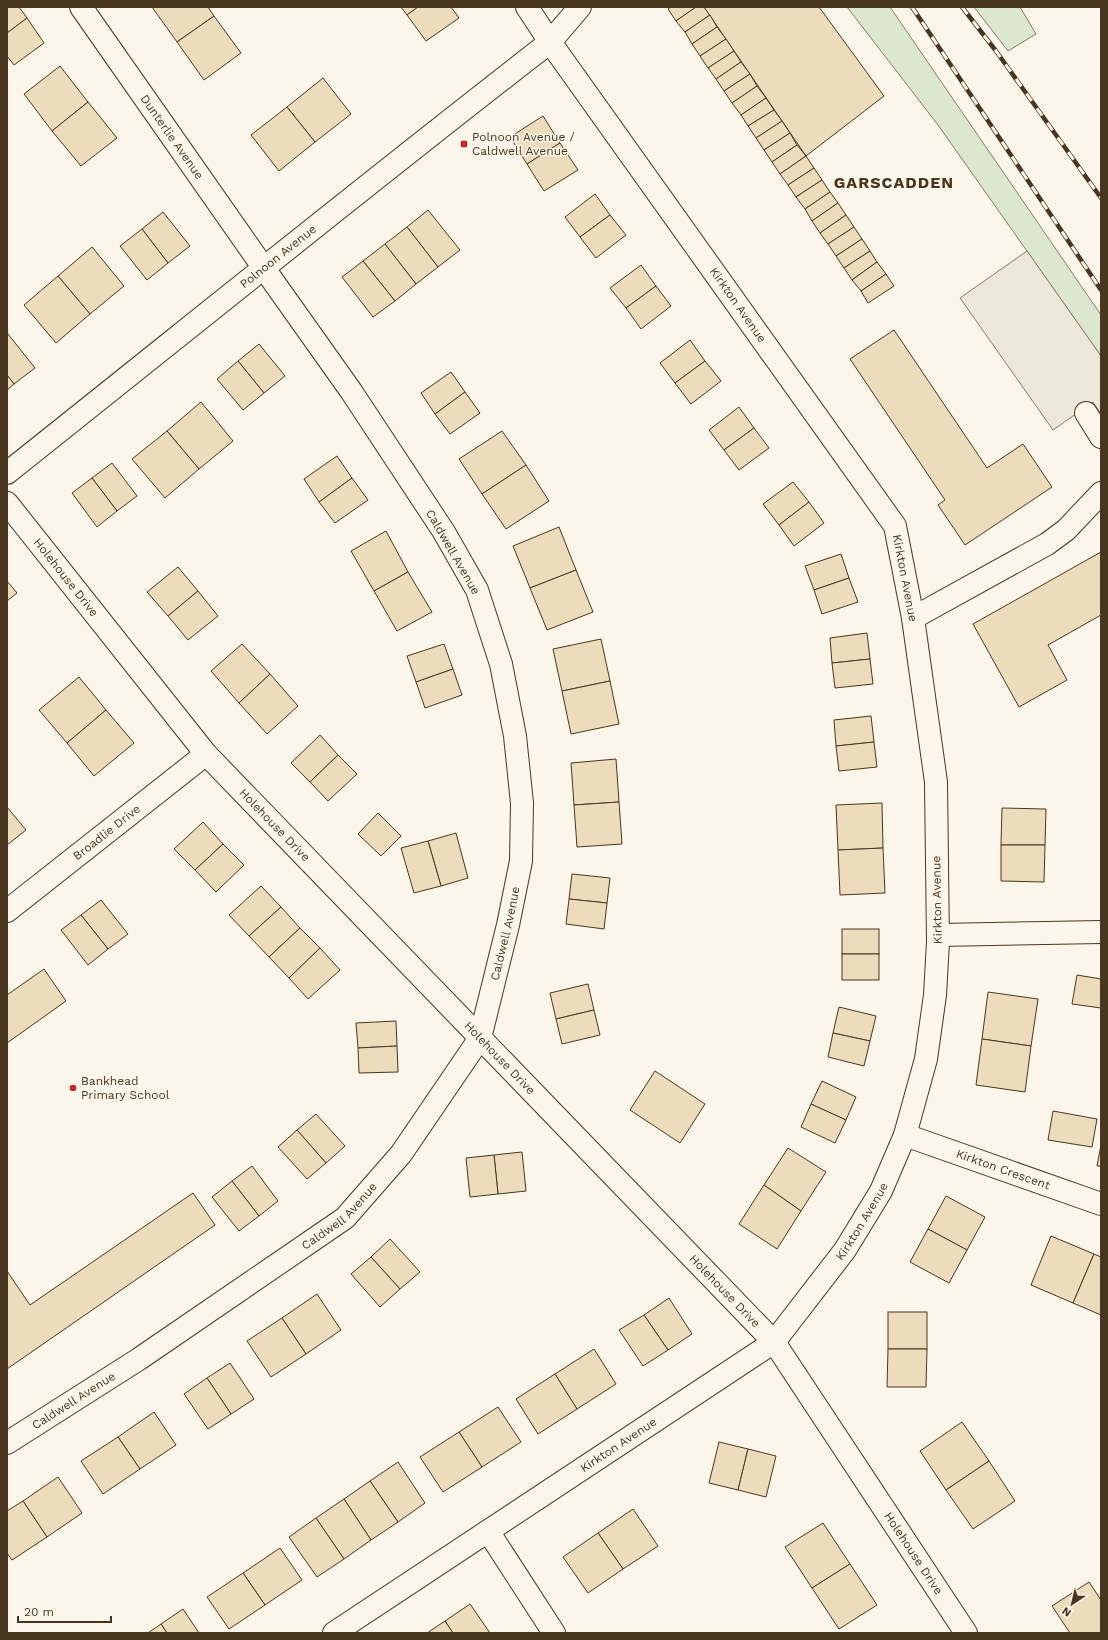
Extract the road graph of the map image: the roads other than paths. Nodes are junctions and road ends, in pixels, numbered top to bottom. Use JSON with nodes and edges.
{"nodes":[{"id":1,"x":82,"y":7,"type":"edge"},
{"id":2,"x":527,"y":7,"type":"edge"},
{"id":3,"x":580,"y":7,"type":"edge"},
{"id":4,"x":550,"y":42,"type":"junction"},
{"id":5,"x":263,"y":267,"type":"junction"},
{"id":6,"x":1086,"y":413,"type":"dead end"},
{"id":7,"x":1101,"y":437,"type":"edge"},
{"id":8,"x":7,"y":472,"type":"edge"},
{"id":9,"x":1101,"y":493,"type":"edge"},
{"id":10,"x":7,"y":503,"type":"edge"},
{"id":11,"x":913,"y":618,"type":"junction"},
{"id":12,"x":206,"y":754,"type":"junction"},
{"id":13,"x":7,"y":910,"type":"edge"},
{"id":14,"x":1101,"y":932,"type":"edge"},
{"id":15,"x":938,"y":935,"type":"junction"},
{"id":16,"x":480,"y":1038,"type":"junction"},
{"id":17,"x":906,"y":1135,"type":"junction"},
{"id":18,"x":1101,"y":1204,"type":"edge"},
{"id":19,"x":774,"y":1342,"type":"junction"},
{"id":20,"x":7,"y":1443,"type":"edge"},
{"id":21,"x":488,"y":1531,"type":"junction"},
{"id":22,"x":334,"y":1633,"type":"edge"},
{"id":23,"x":554,"y":1633,"type":"edge"},
{"id":24,"x":966,"y":1633,"type":"edge"}],
"edges":[{"from":1,"to":5,"type":"street","name":"Dunterlie Avenue"},
{"from":2,"to":4,"type":"street","name":"Kirkton Avenue"},
{"from":3,"to":4,"type":"street","name":"Polnoon Avenue"},
{"from":4,"to":5,"type":"street","name":"Polnoon Avenue"},
{"from":4,"to":11,"type":"street","name":"Kirkton Avenue"},
{"from":5,"to":8,"type":"street","name":"Polnoon Avenue"},
{"from":5,"to":16,"type":"street","name":"Caldwell Avenue"},
{"from":6,"to":7,"type":"street"},
{"from":9,"to":11,"type":"street"},
{"from":10,"to":12,"type":"street","name":"Holehouse Drive"},
{"from":11,"to":15,"type":"street","name":"Kirkton Avenue"},
{"from":12,"to":13,"type":"street","name":"Broadlie Drive"},
{"from":12,"to":16,"type":"street","name":"Holehouse Drive"},
{"from":14,"to":15,"type":"street"},
{"from":15,"to":17,"type":"street","name":"Kirkton Avenue"},
{"from":16,"to":19,"type":"street","name":"Holehouse Drive"},
{"from":16,"to":20,"type":"street","name":"Caldwell Avenue"},
{"from":17,"to":18,"type":"street","name":"Kirkton Crescent"},
{"from":17,"to":19,"type":"street","name":"Kirkton Avenue"},
{"from":19,"to":21,"type":"street","name":"Kirkton Avenue"},
{"from":19,"to":24,"type":"street","name":"Holehouse Drive"},
{"from":21,"to":22,"type":"street","name":"Kirkton Avenue"},
{"from":21,"to":23,"type":"street"}]}
